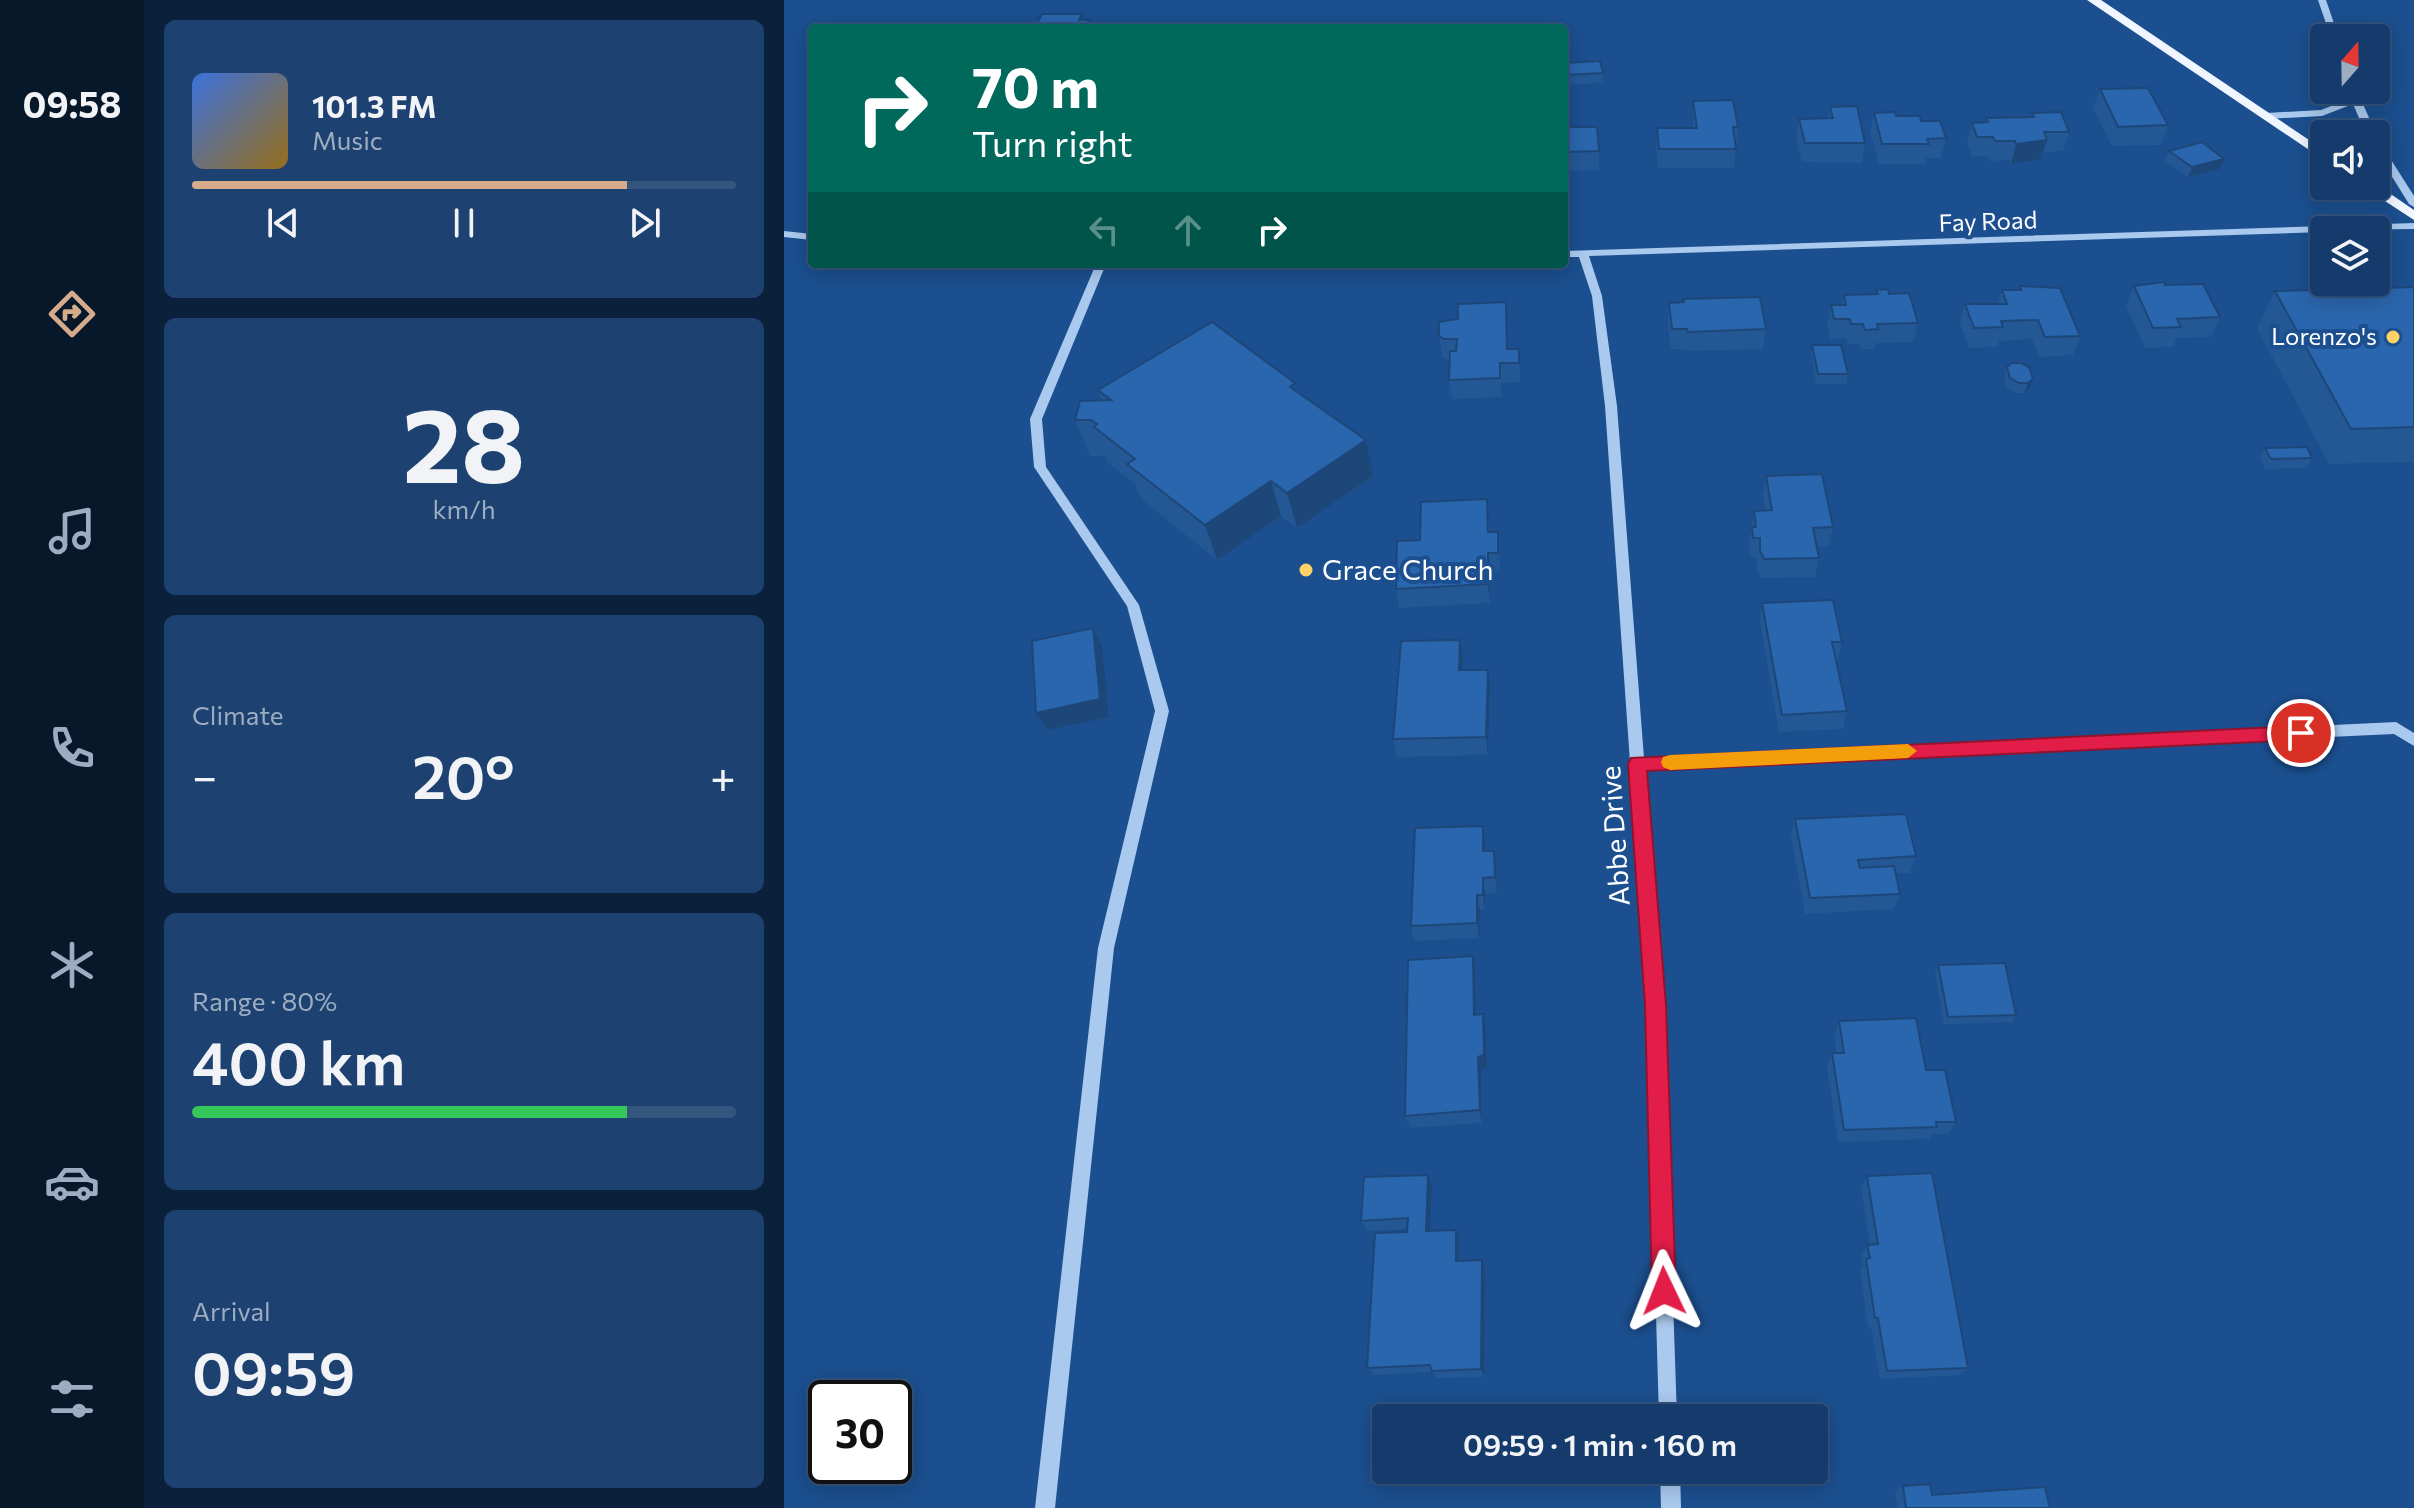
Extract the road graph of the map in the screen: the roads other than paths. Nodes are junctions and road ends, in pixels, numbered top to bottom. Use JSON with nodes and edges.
{"nodes":[{"id":1,"x":2093,"y":0,"type":"edge"},
{"id":2,"x":2322,"y":0,"type":"edge"},
{"id":3,"x":2330,"y":24,"type":"edge"},
{"id":4,"x":2338,"y":104,"type":"edge"},
{"id":5,"x":2266,"y":116,"type":"junction"},
{"id":6,"x":2310,"y":146,"type":"edge"},
{"id":7,"x":2390,"y":166,"type":"edge"},
{"id":8,"x":2390,"y":200,"type":"edge"},
{"id":9,"x":2414,"y":204,"type":"edge"},
{"id":10,"x":2414,"y":216,"type":"edge"},
{"id":11,"x":2414,"y":226,"type":"edge"},
{"id":12,"x":784,"y":234,"type":"edge"},
{"id":13,"x":808,"y":237,"type":"edge"},
{"id":14,"x":1568,"y":254,"type":"edge"},
{"id":15,"x":1583,"y":254,"type":"junction"},
{"id":16,"x":1099,"y":268,"type":"edge"},
{"id":17,"x":2414,"y":740,"type":"edge"},
{"id":18,"x":1637,"y":764,"type":"junction"},
{"id":19,"x":1668,"y":1404,"type":"edge"},
{"id":20,"x":1670,"y":1484,"type":"edge"},
{"id":21,"x":1045,"y":1508,"type":"edge"},
{"id":22,"x":1671,"y":1508,"type":"edge"}],
"edges":[{"from":1,"to":5,"type":"main road"},
{"from":2,"to":3,"type":"street"},
{"from":4,"to":5,"type":"street"},
{"from":5,"to":6,"type":"main road"},
{"from":7,"to":9,"type":"street"},
{"from":8,"to":10,"type":"main road"},
{"from":11,"to":15,"type":"street","name":"Fay Road"},
{"from":12,"to":13,"type":"street"},
{"from":14,"to":15,"type":"street","name":"Fay Road"},
{"from":15,"to":18,"type":"street","name":"Abbe Drive"},
{"from":16,"to":21,"type":"street"},
{"from":17,"to":18,"type":"street"},
{"from":18,"to":19,"type":"street","name":"Abbe Drive"},
{"from":20,"to":22,"type":"street"}]}
